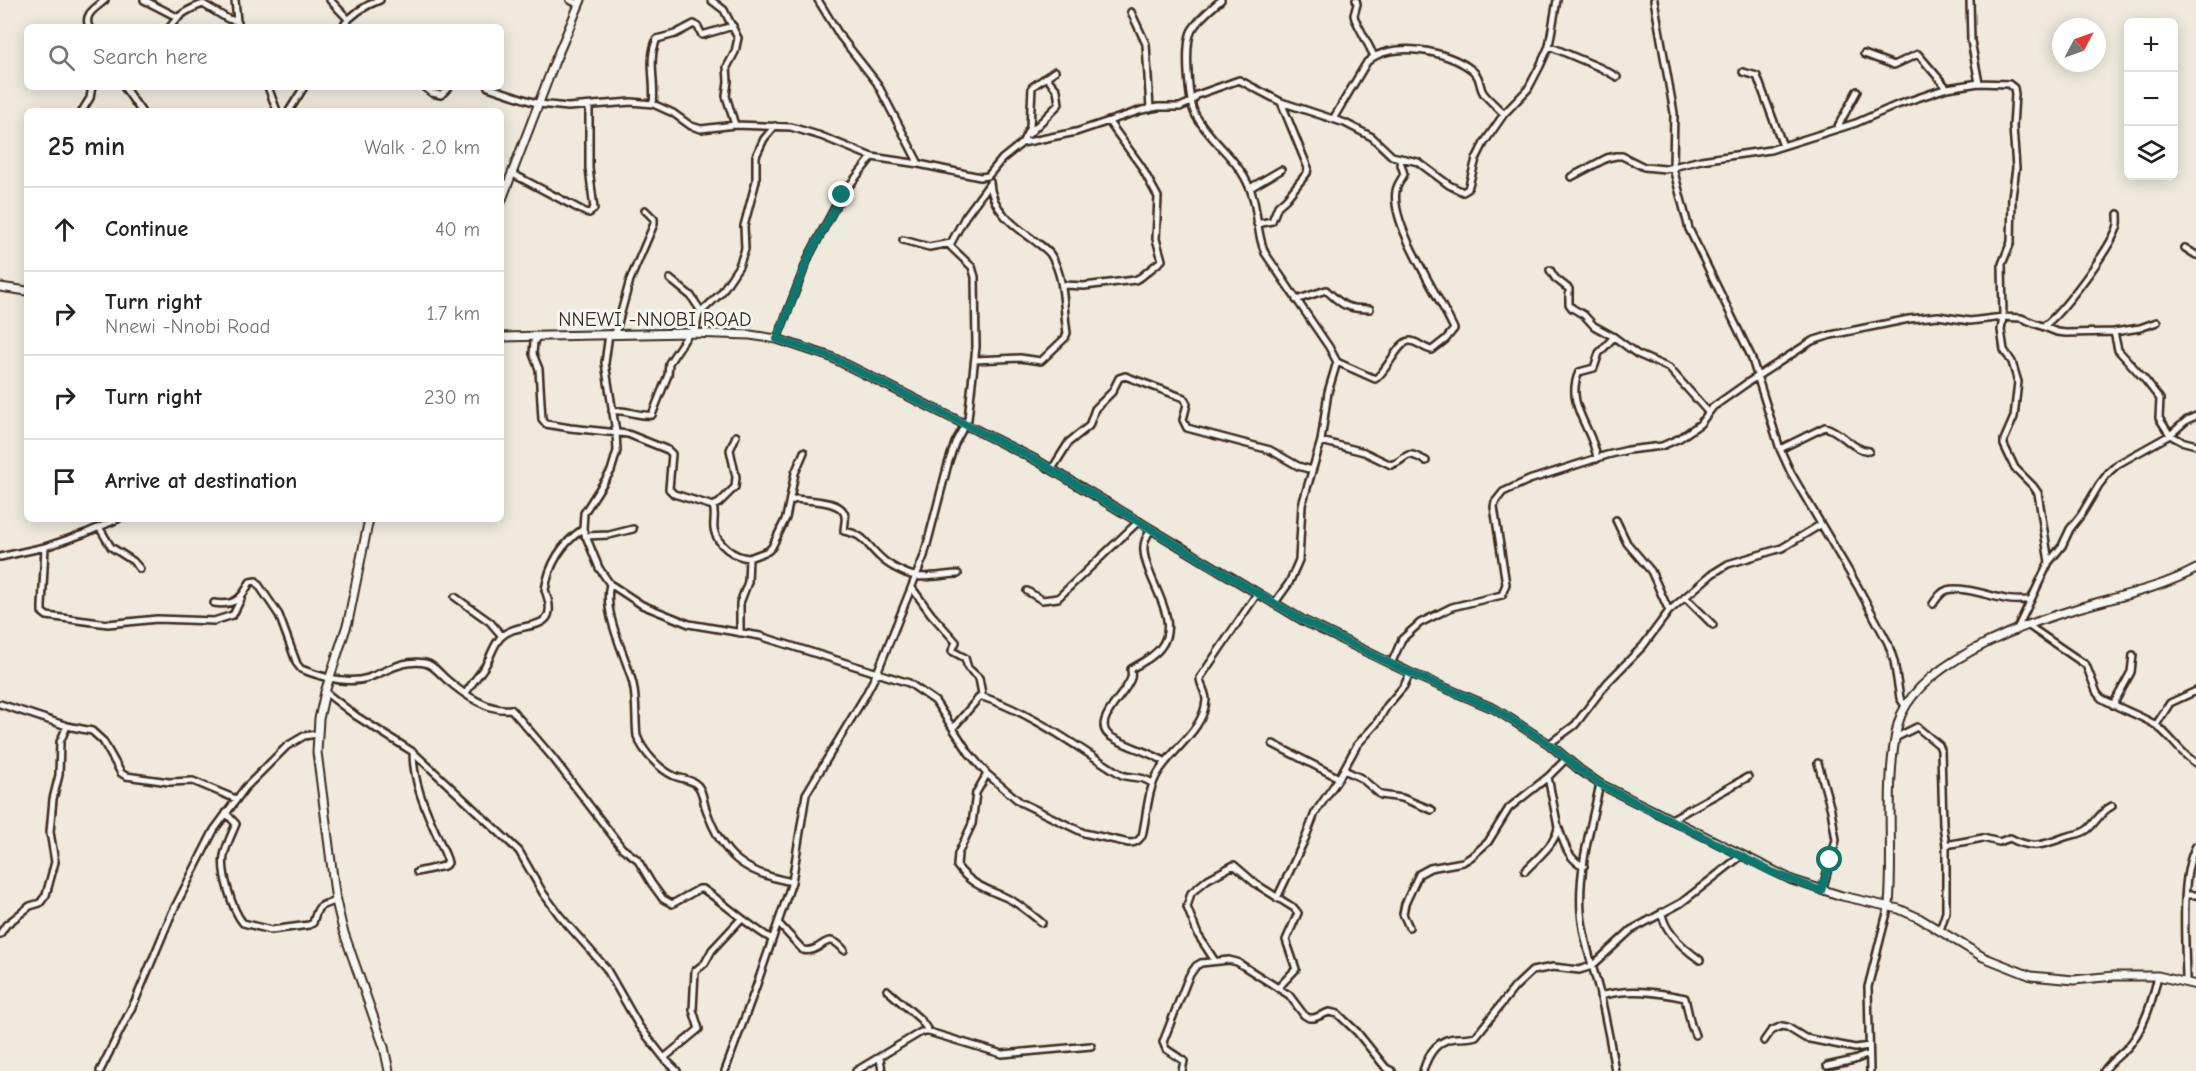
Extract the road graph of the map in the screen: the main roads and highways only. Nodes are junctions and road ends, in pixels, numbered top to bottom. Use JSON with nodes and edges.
{"nodes":[{"id":1,"x":580,"y":2,"type":"edge"},
{"id":2,"x":504,"y":195,"type":"edge"},
{"id":3,"x":0,"y":287,"type":"edge"},
{"id":4,"x":24,"y":291,"type":"edge"},
{"id":5,"x":504,"y":337,"type":"edge"},
{"id":6,"x":368,"y":522,"type":"edge"},
{"id":7,"x":2196,"y":569,"type":"edge"},
{"id":8,"x":1889,"y":905,"type":"junction"},
{"id":9,"x":2196,"y":985,"type":"edge"},
{"id":10,"x":389,"y":1071,"type":"edge"}],
"edges":[{"from":1,"to":2,"type":"main road"},
{"from":3,"to":4,"type":"main road"},
{"from":5,"to":8,"type":"main road","name":"NNEWI -NNOBI ROAD"},
{"from":6,"to":10,"type":"main road"},
{"from":7,"to":8,"type":"main road"},
{"from":8,"to":9,"type":"main road","name":"NNEWI -NNOBI ROAD"}]}
